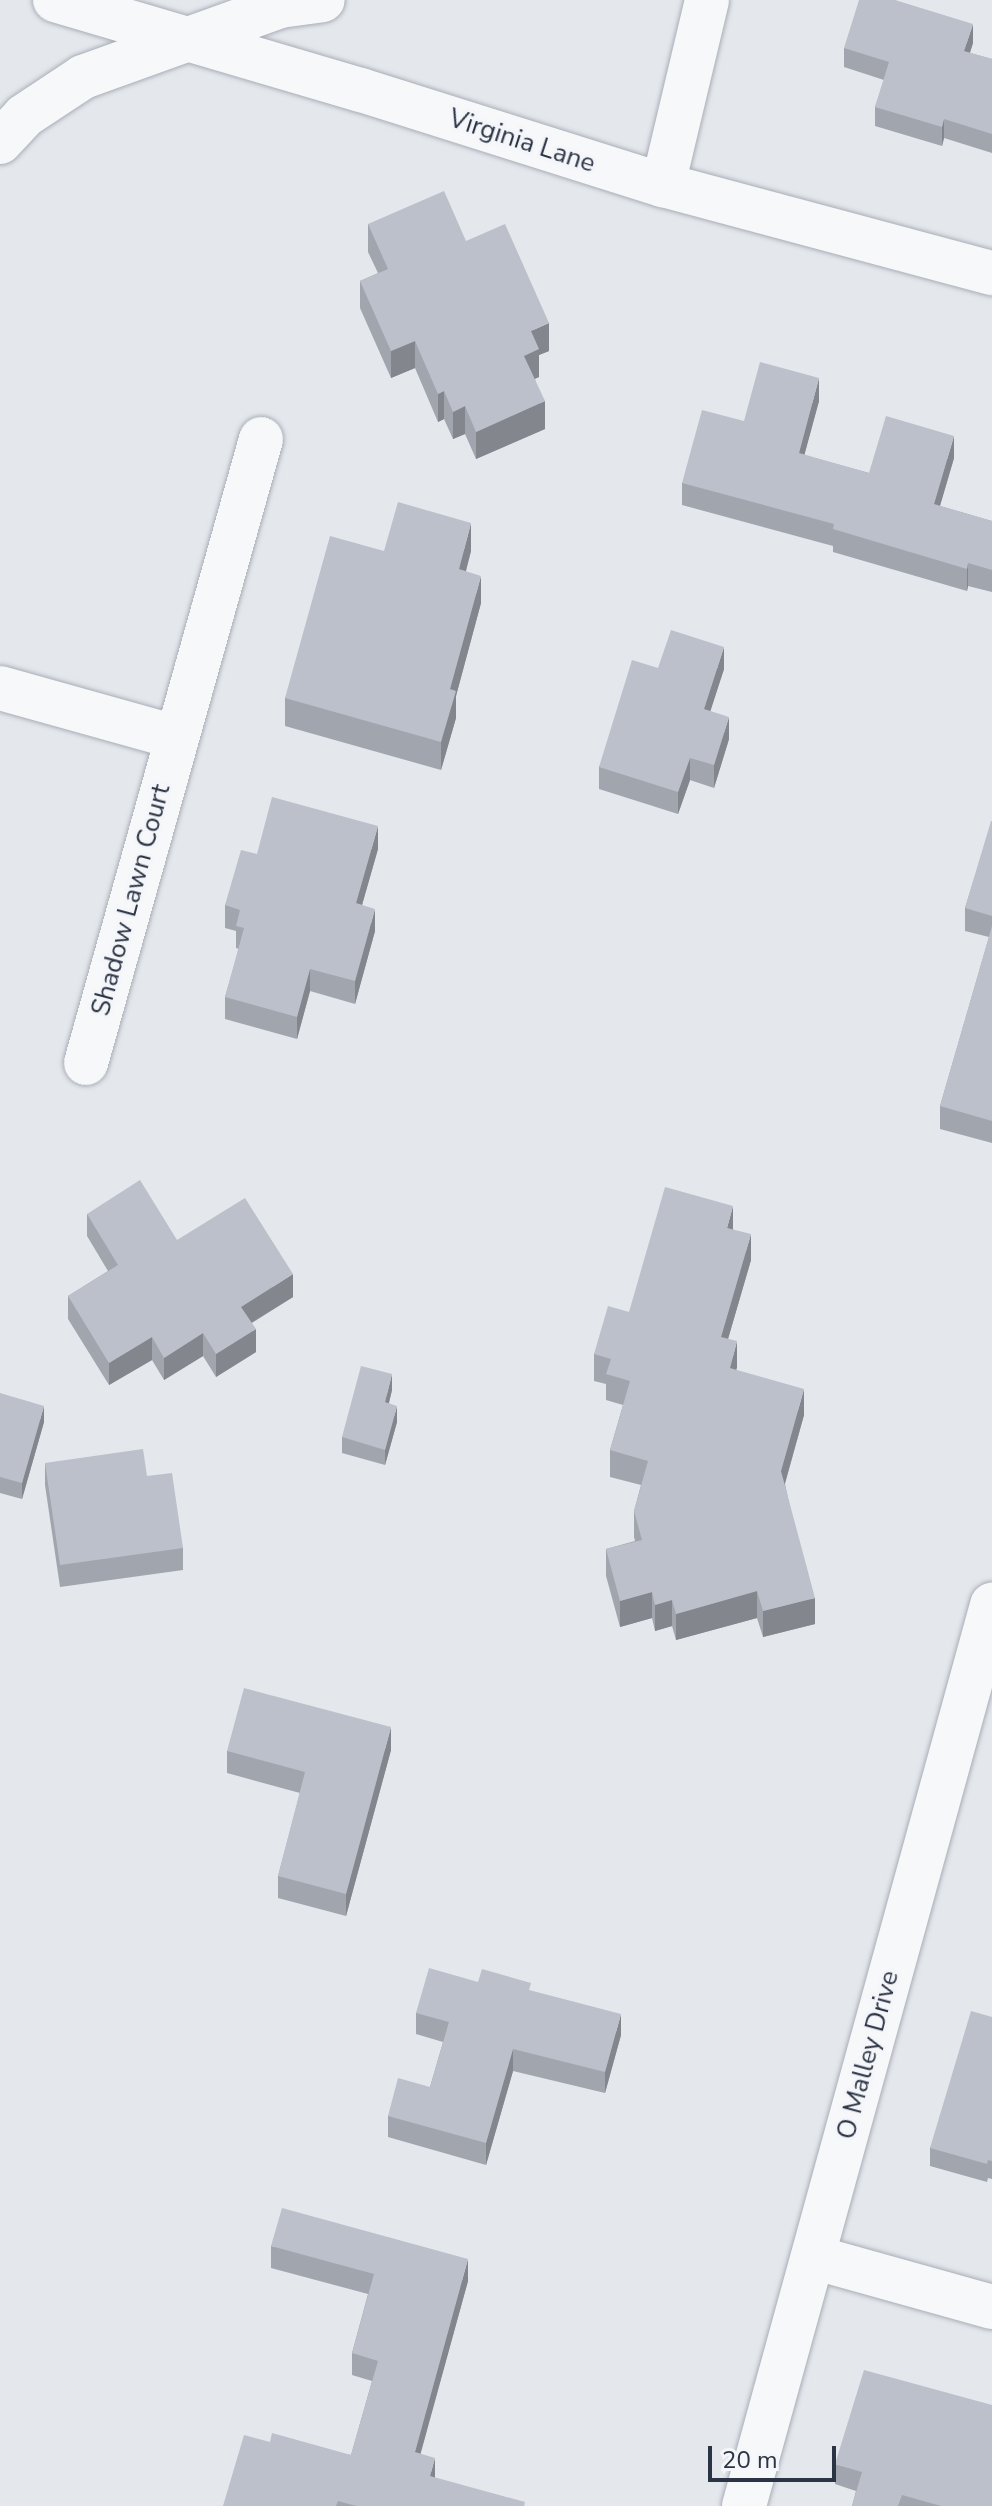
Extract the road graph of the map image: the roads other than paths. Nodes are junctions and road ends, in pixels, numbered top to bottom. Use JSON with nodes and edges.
{"nodes":[{"id":1,"x":55,"y":0,"type":"edge"},
{"id":2,"x":323,"y":0,"type":"edge"},
{"id":3,"x":707,"y":0,"type":"edge"},
{"id":4,"x":188,"y":37,"type":"junction"},
{"id":5,"x":0,"y":142,"type":"edge"},
{"id":6,"x":663,"y":185,"type":"junction"},
{"id":7,"x":992,"y":273,"type":"edge"},
{"id":8,"x":261,"y":439,"type":"dead end"},
{"id":9,"x":0,"y":688,"type":"edge"},
{"id":10,"x":175,"y":737,"type":"junction"},
{"id":11,"x":86,"y":1063,"type":"dead end"},
{"id":12,"x":992,"y":1605,"type":"edge"},
{"id":13,"x":981,"y":1690,"type":"edge"},
{"id":14,"x":813,"y":2257,"type":"junction"},
{"id":15,"x":992,"y":2307,"type":"edge"},
{"id":16,"x":744,"y":2506,"type":"edge"}],
"edges":[{"from":1,"to":4,"type":"street","name":"Virginia Lane"},
{"from":2,"to":4,"type":"street"},
{"from":3,"to":6,"type":"street"},
{"from":4,"to":5,"type":"street"},
{"from":4,"to":6,"type":"street","name":"Virginia Lane"},
{"from":6,"to":7,"type":"street","name":"Virginia Lane"},
{"from":8,"to":10,"type":"street","name":"Shadow Lawn Court"},
{"from":9,"to":10,"type":"street"},
{"from":10,"to":11,"type":"street","name":"Shadow Lawn Court"},
{"from":12,"to":13,"type":"street","name":"O Malley Drive"},
{"from":13,"to":14,"type":"street","name":"O Malley Drive"},
{"from":14,"to":15,"type":"street"},
{"from":14,"to":16,"type":"street","name":"O Malley Drive"}]}
